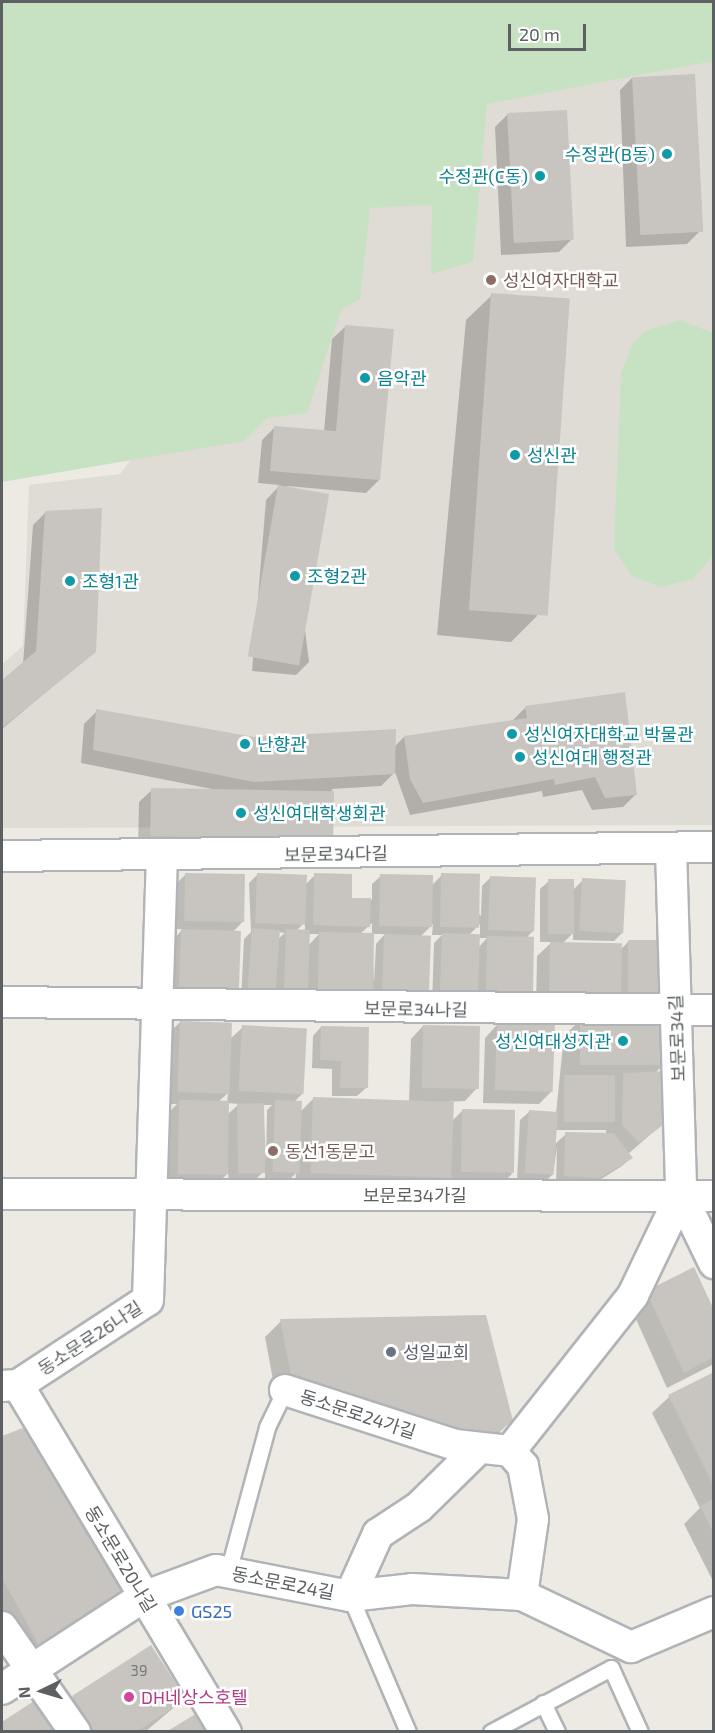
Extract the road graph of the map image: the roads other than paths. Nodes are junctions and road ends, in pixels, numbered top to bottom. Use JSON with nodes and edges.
{"nodes":[{"id":1,"x":714,"y":847,"type":"edge"},
{"id":2,"x":671,"y":849,"type":"junction"},
{"id":3,"x":2,"y":856,"type":"edge"},
{"id":4,"x":162,"y":857,"type":"junction"},
{"id":5,"x":2,"y":1002,"type":"edge"},
{"id":6,"x":156,"y":1005,"type":"junction"},
{"id":7,"x":676,"y":1010,"type":"junction"},
{"id":8,"x":714,"y":1010,"type":"edge"},
{"id":9,"x":2,"y":1194,"type":"edge"},
{"id":10,"x":150,"y":1194,"type":"junction"},
{"id":11,"x":681,"y":1195,"type":"junction"},
{"id":12,"x":714,"y":1196,"type":"edge"},
{"id":13,"x":714,"y":1263,"type":"edge"},
{"id":14,"x":10,"y":1385,"type":"edge"},
{"id":15,"x":285,"y":1390,"type":"joint"},
{"id":16,"x":477,"y":1449,"type":"junction"},
{"id":17,"x":510,"y":1451,"type":"junction"},
{"id":18,"x":228,"y":1572,"type":"junction"},
{"id":19,"x":522,"y":1595,"type":"junction"},
{"id":20,"x":350,"y":1596,"type":"junction"},
{"id":21,"x":143,"y":1597,"type":"junction"},
{"id":22,"x":714,"y":1612,"type":"edge"},
{"id":23,"x":2,"y":1627,"type":"edge"},
{"id":24,"x":34,"y":1668,"type":"junction"},
{"id":25,"x":2,"y":1689,"type":"edge"},
{"id":26,"x":543,"y":1702,"type":"junction"},
{"id":27,"x":75,"y":1731,"type":"edge"},
{"id":28,"x":226,"y":1731,"type":"edge"},
{"id":29,"x":408,"y":1731,"type":"edge"},
{"id":30,"x":491,"y":1731,"type":"edge"},
{"id":31,"x":557,"y":1731,"type":"edge"},
{"id":32,"x":640,"y":1731,"type":"edge"}],
"edges":[{"from":1,"to":2,"type":"street"},
{"from":2,"to":4,"type":"street","name":"보문로34다길"},
{"from":2,"to":7,"type":"street","name":"보문로34길"},
{"from":3,"to":4,"type":"street","name":"보문로34다길"},
{"from":4,"to":6,"type":"street"},
{"from":5,"to":6,"type":"street","name":"보문로34나길"},
{"from":6,"to":7,"type":"street","name":"보문로34나길"},
{"from":6,"to":10,"type":"street"},
{"from":7,"to":8,"type":"street","name":"보문로34나길"},
{"from":7,"to":11,"type":"street","name":"보문로34길"},
{"from":9,"to":10,"type":"street","name":"보문로34가길"},
{"from":10,"to":11,"type":"street","name":"보문로34가길"},
{"from":10,"to":14,"type":"street","name":"동소문로26나길"},
{"from":11,"to":12,"type":"street","name":"보문로34가길"},
{"from":11,"to":13,"type":"street","name":"보문로34길"},
{"from":11,"to":17,"type":"street"},
{"from":14,"to":21,"type":"street","name":"동소문로20나길"},
{"from":15,"to":16,"type":"street","name":"동소문로24가길"},
{"from":15,"to":18,"type":"lane","name":"동소문로24가길"},
{"from":16,"to":17,"type":"street","name":"동소문로24가길"},
{"from":16,"to":20,"type":"street"},
{"from":17,"to":19,"type":"street"},
{"from":18,"to":20,"type":"street","name":"동소문로24길"},
{"from":18,"to":21,"type":"street","name":"동소문로24길"},
{"from":19,"to":20,"type":"street","name":"동소문로24길"},
{"from":19,"to":22,"type":"street","name":"동소문로24길"},
{"from":20,"to":29,"type":"lane"},
{"from":21,"to":24,"type":"street","name":"동소문로24길"},
{"from":21,"to":28,"type":"street","name":"동소문로20나길"},
{"from":23,"to":24,"type":"street"},
{"from":24,"to":25,"type":"street","name":"동소문로24길"},
{"from":24,"to":27,"type":"street"},
{"from":26,"to":30,"type":"lane"},
{"from":26,"to":31,"type":"lane"},
{"from":26,"to":32,"type":"lane"}]}
